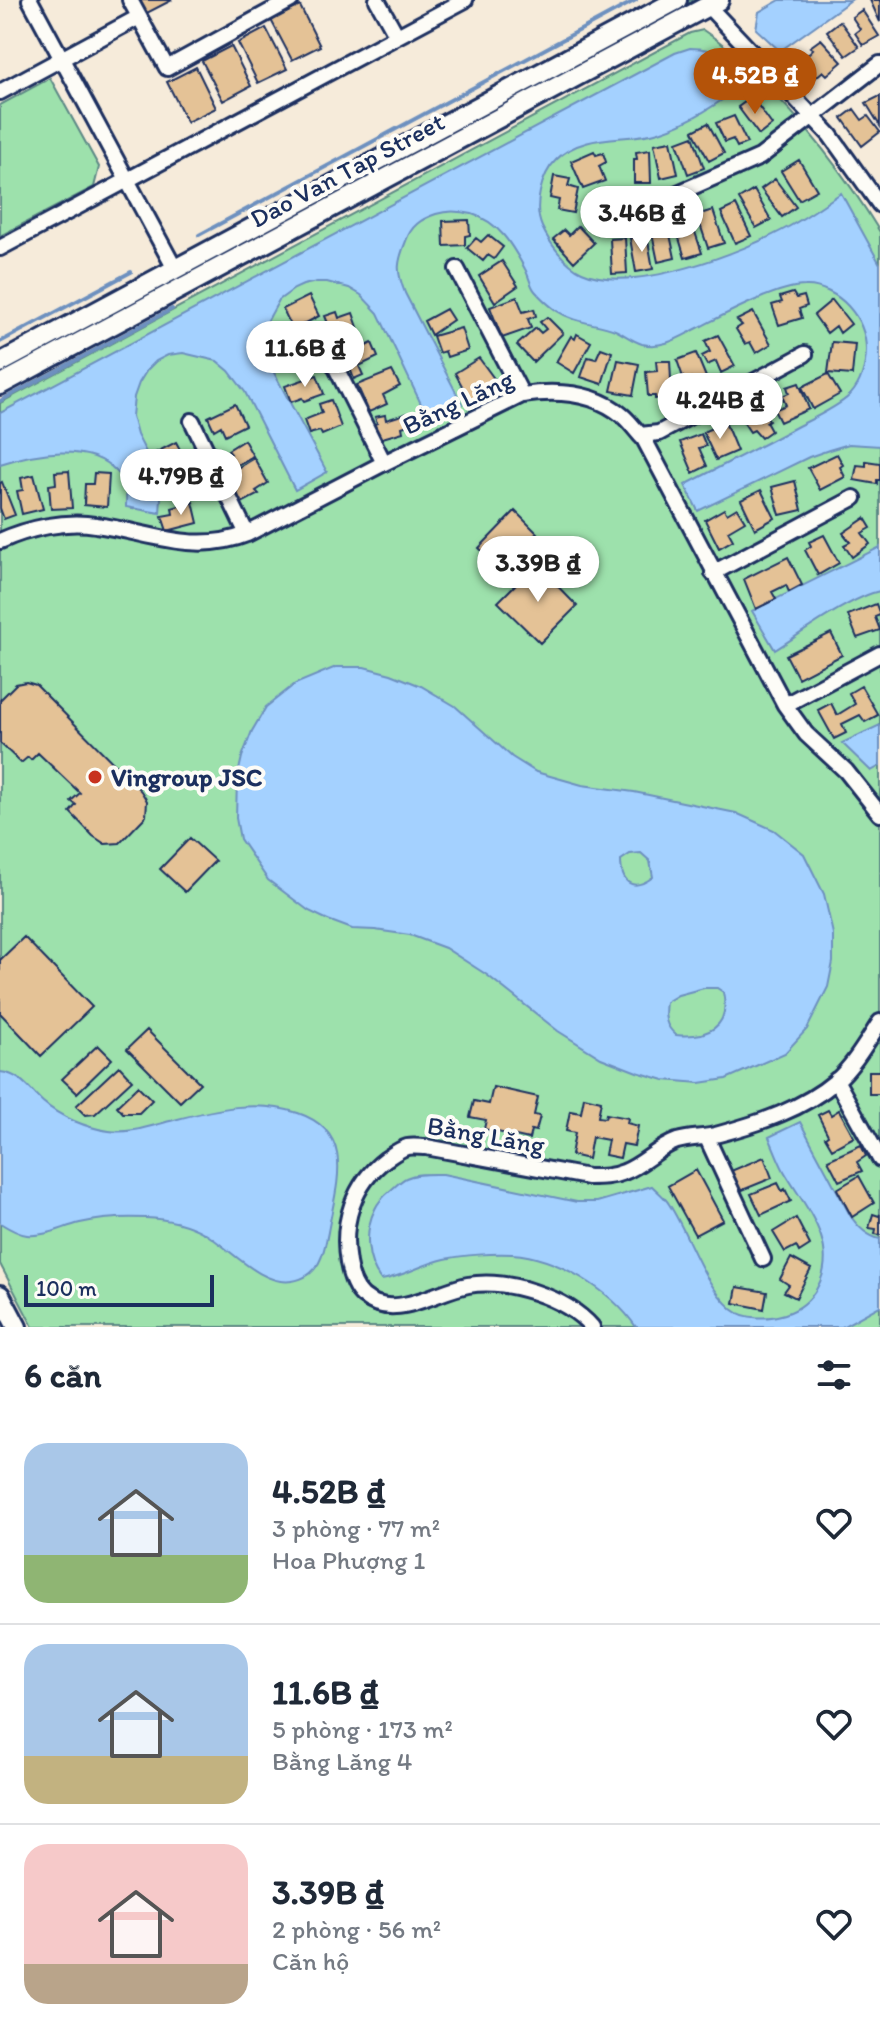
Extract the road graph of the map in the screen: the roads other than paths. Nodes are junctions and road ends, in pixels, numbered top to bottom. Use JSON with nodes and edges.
{"nodes":[{"id":1,"x":130,"y":0,"type":"edge"},
{"id":2,"x":291,"y":0,"type":"edge"},
{"id":3,"x":377,"y":0,"type":"edge"},
{"id":4,"x":465,"y":0,"type":"edge"},
{"id":5,"x":677,"y":0,"type":"edge"},
{"id":6,"x":37,"y":2,"type":"edge"},
{"id":7,"x":714,"y":3,"type":"edge"},
{"id":8,"x":139,"y":17,"type":"junction"},
{"id":9,"x":397,"y":36,"type":"junction"},
{"id":10,"x":62,"y":59,"type":"junction"},
{"id":11,"x":880,"y":64,"type":"edge"},
{"id":12,"x":0,"y":92,"type":"edge"},
{"id":13,"x":813,"y":117,"type":"junction"},
{"id":14,"x":127,"y":180,"type":"junction"},
{"id":15,"x":880,"y":205,"type":"edge"},
{"id":16,"x":603,"y":209,"type":"dead end"},
{"id":17,"x":0,"y":248,"type":"edge"},
{"id":18,"x":175,"y":269,"type":"junction"},
{"id":19,"x":457,"y":269,"type":"dead end"},
{"id":20,"x":325,"y":346,"type":"dead end"},
{"id":21,"x":805,"y":354,"type":"dead end"},
{"id":22,"x":0,"y":363,"type":"edge"},
{"id":23,"x":0,"y":385,"type":"edge"},
{"id":24,"x":522,"y":395,"type":"junction"},
{"id":25,"x":192,"y":421,"type":"dead end"},
{"id":26,"x":659,"y":433,"type":"junction"},
{"id":27,"x":640,"y":435,"type":"junction"},
{"id":28,"x":649,"y":450,"type":"junction"},
{"id":29,"x":384,"y":463,"type":"junction"},
{"id":30,"x":854,"y":498,"type":"dead end"},
{"id":31,"x":247,"y":534,"type":"junction"},
{"id":32,"x":0,"y":541,"type":"edge"},
{"id":33,"x":713,"y":573,"type":"junction"},
{"id":34,"x":880,"y":654,"type":"edge"},
{"id":35,"x":785,"y":705,"type":"junction"},
{"id":36,"x":880,"y":814,"type":"edge"},
{"id":37,"x":880,"y":1022,"type":"edge"},
{"id":38,"x":836,"y":1080,"type":"junction"},
{"id":39,"x":707,"y":1138,"type":"junction"},
{"id":40,"x":880,"y":1159,"type":"edge"},
{"id":41,"x":763,"y":1259,"type":"dead end"},
{"id":42,"x":0,"y":1295,"type":"edge"},
{"id":43,"x":17,"y":1327,"type":"edge"},
{"id":44,"x":592,"y":1327,"type":"edge"}],
"edges":[{"from":1,"to":8,"type":"street"},
{"from":2,"to":8,"type":"street"},
{"from":3,"to":9,"type":"street"},
{"from":4,"to":9,"type":"street"},
{"from":5,"to":18,"type":"main road","name":"Dao Van Tap Street"},
{"from":6,"to":10,"type":"street"},
{"from":7,"to":13,"type":"street"},
{"from":7,"to":23,"type":"main road","name":"Dao Van Tap Street"},
{"from":8,"to":10,"type":"street"},
{"from":9,"to":14,"type":"street"},
{"from":10,"to":12,"type":"street"},
{"from":10,"to":14,"type":"street"},
{"from":11,"to":13,"type":"street"},
{"from":13,"to":15,"type":"street"},
{"from":13,"to":16,"type":"street"},
{"from":14,"to":17,"type":"street"},
{"from":14,"to":18,"type":"street"},
{"from":18,"to":22,"type":"main road","name":"Dao Van Tap Street"},
{"from":19,"to":24,"type":"street"},
{"from":20,"to":29,"type":"street"},
{"from":21,"to":26,"type":"street"},
{"from":24,"to":27,"type":"street","name":"Bằng Lăng"},
{"from":24,"to":29,"type":"street","name":"Bằng Lăng"},
{"from":25,"to":31,"type":"street"},
{"from":26,"to":27,"type":"street"},
{"from":26,"to":28,"type":"street"},
{"from":27,"to":28,"type":"street","name":"Bằng Lăng"},
{"from":28,"to":33,"type":"street","name":"Bằng Lăng"},
{"from":29,"to":31,"type":"street","name":"Bằng Lăng"},
{"from":30,"to":33,"type":"street"},
{"from":31,"to":32,"type":"street","name":"Bằng Lăng"},
{"from":33,"to":35,"type":"street","name":"Bằng Lăng"},
{"from":34,"to":35,"type":"street"},
{"from":35,"to":36,"type":"street","name":"Bằng Lăng"},
{"from":37,"to":38,"type":"street","name":"Bằng Lăng"},
{"from":38,"to":39,"type":"street","name":"Bằng Lăng"},
{"from":38,"to":40,"type":"street"},
{"from":39,"to":41,"type":"street"},
{"from":39,"to":44,"type":"street","name":"Bằng Lăng"},
{"from":42,"to":43,"type":"main road"}]}
